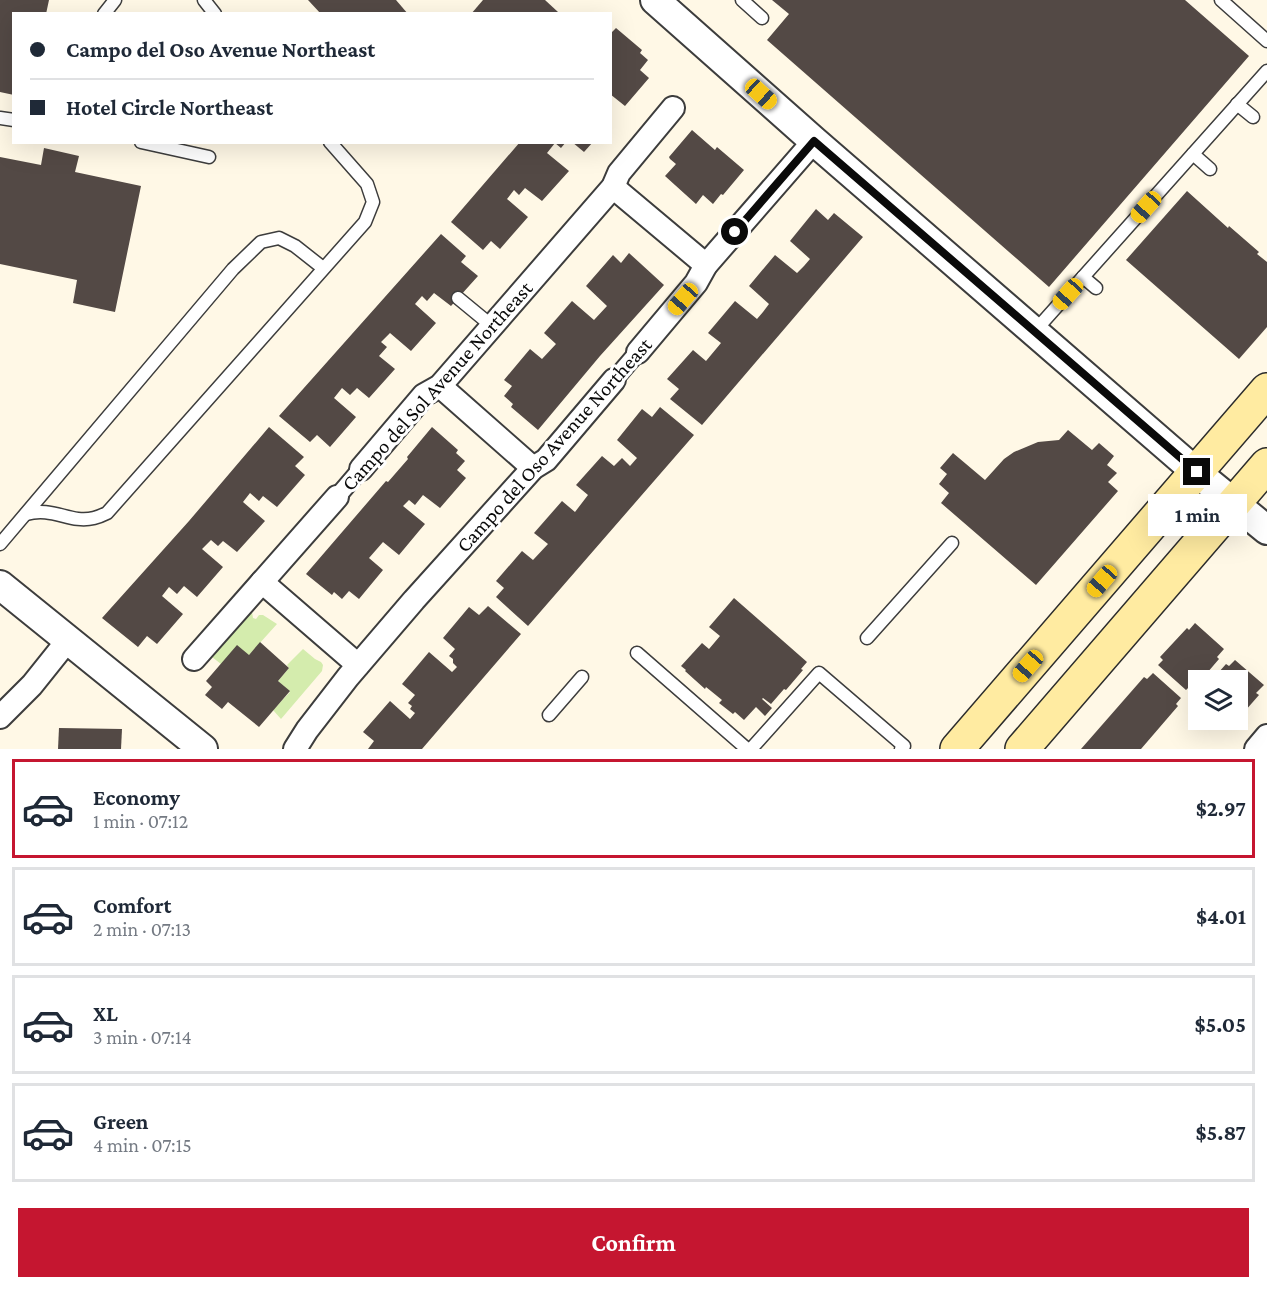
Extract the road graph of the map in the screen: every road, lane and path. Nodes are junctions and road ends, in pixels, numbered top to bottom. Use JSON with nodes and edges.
{"nodes":[{"id":1,"x":115,"y":0,"type":"edge"},
{"id":2,"x":204,"y":0,"type":"edge"},
{"id":3,"x":655,"y":0,"type":"edge"},
{"id":4,"x":742,"y":0,"type":"edge"},
{"id":5,"x":1221,"y":0,"type":"edge"},
{"id":6,"x":106,"y":12,"type":"edge"},
{"id":7,"x":214,"y":12,"type":"edge"},
{"id":8,"x":762,"y":18,"type":"dead end"},
{"id":9,"x":1267,"y":41,"type":"edge"},
{"id":10,"x":1267,"y":71,"type":"edge"},
{"id":11,"x":1237,"y":104,"type":"junction"},
{"id":12,"x":673,"y":108,"type":"dead end"},
{"id":13,"x":1253,"y":117,"type":"dead end"},
{"id":14,"x":814,"y":141,"type":"junction"},
{"id":15,"x":150,"y":144,"type":"edge"},
{"id":16,"x":332,"y":144,"type":"edge"},
{"id":17,"x":1193,"y":154,"type":"junction"},
{"id":18,"x":208,"y":157,"type":"dead end"},
{"id":19,"x":1210,"y":169,"type":"dead end"},
{"id":20,"x":613,"y":187,"type":"junction"},
{"id":21,"x":706,"y":266,"type":"junction"},
{"id":22,"x":323,"y":268,"type":"junction"},
{"id":23,"x":1083,"y":277,"type":"junction"},
{"id":24,"x":1096,"y":288,"type":"dead end"},
{"id":25,"x":458,"y":298,"type":"dead end"},
{"id":26,"x":492,"y":326,"type":"junction"},
{"id":27,"x":1034,"y":332,"type":"junction"},
{"id":28,"x":638,"y":352,"type":"joint"},
{"id":29,"x":614,"y":380,"type":"joint"},
{"id":30,"x":440,"y":386,"type":"junction"},
{"id":31,"x":1267,"y":390,"type":"edge"},
{"id":32,"x":1267,"y":465,"type":"edge"},
{"id":33,"x":533,"y":468,"type":"junction"},
{"id":34,"x":361,"y":469,"type":"joint"},
{"id":35,"x":1197,"y":472,"type":"junction"},
{"id":36,"x":337,"y":497,"type":"joint"},
{"id":37,"x":1234,"y":502,"type":"junction"},
{"id":38,"x":26,"y":514,"type":"junction"},
{"id":39,"x":1267,"y":530,"type":"edge"},
{"id":40,"x":952,"y":543,"type":"dead end"},
{"id":41,"x":0,"y":544,"type":"edge"},
{"id":42,"x":262,"y":582,"type":"junction"},
{"id":43,"x":0,"y":585,"type":"edge"},
{"id":44,"x":867,"y":638,"type":"dead end"},
{"id":45,"x":68,"y":640,"type":"junction"},
{"id":46,"x":637,"y":653,"type":"dead end"},
{"id":47,"x":194,"y":659,"type":"dead end"},
{"id":48,"x":358,"y":665,"type":"junction"},
{"id":49,"x":582,"y":677,"type":"dead end"},
{"id":50,"x":549,"y":715,"type":"dead end"},
{"id":51,"x":0,"y":717,"type":"edge"},
{"id":52,"x":1267,"y":736,"type":"edge"},
{"id":53,"x":203,"y":749,"type":"edge"},
{"id":54,"x":295,"y":749,"type":"edge"},
{"id":55,"x":749,"y":749,"type":"edge"},
{"id":56,"x":901,"y":749,"type":"edge"},
{"id":57,"x":957,"y":749,"type":"edge"},
{"id":58,"x":1022,"y":749,"type":"edge"},
{"id":59,"x":1256,"y":749,"type":"edge"}],
"edges":[{"from":1,"to":6,"type":"lane"},
{"from":2,"to":7,"type":"lane"},
{"from":3,"to":14,"type":"street"},
{"from":4,"to":8,"type":"lane"},
{"from":5,"to":9,"type":"lane"},
{"from":10,"to":11,"type":"lane"},
{"from":11,"to":13,"type":"lane"},
{"from":11,"to":17,"type":"lane"},
{"from":12,"to":20,"type":"street","name":"Campo del Sol Avenue Northeast"},
{"from":14,"to":21,"type":"street","name":"Campo del Oso Avenue Northeast"},
{"from":14,"to":27,"type":"street"},
{"from":15,"to":18,"type":"lane"},
{"from":16,"to":22,"type":"lane"},
{"from":17,"to":19,"type":"lane"},
{"from":17,"to":23,"type":"lane"},
{"from":20,"to":21,"type":"street"},
{"from":20,"to":26,"type":"street","name":"Campo del Sol Avenue Northeast"},
{"from":21,"to":28,"type":"street","name":"Campo del Oso Avenue Northeast"},
{"from":22,"to":38,"type":"lane"},
{"from":22,"to":38,"type":"lane"},
{"from":23,"to":24,"type":"lane"},
{"from":23,"to":27,"type":"lane"},
{"from":25,"to":26,"type":"lane"},
{"from":26,"to":30,"type":"street","name":"Campo del Sol Avenue Northeast"},
{"from":27,"to":35,"type":"street"},
{"from":28,"to":29,"type":"street","name":"Campo del Oso Avenue Northeast"},
{"from":29,"to":33,"type":"street","name":"Campo del Oso Avenue Northeast"},
{"from":30,"to":33,"type":"street"},
{"from":30,"to":34,"type":"street","name":"Campo del Sol Avenue Northeast"},
{"from":31,"to":35,"type":"main road"},
{"from":32,"to":37,"type":"main road"},
{"from":33,"to":48,"type":"street","name":"Campo del Oso Avenue Northeast"},
{"from":34,"to":36,"type":"street","name":"Campo del Sol Avenue Northeast"},
{"from":35,"to":37,"type":"street"},
{"from":35,"to":57,"type":"main road"},
{"from":36,"to":42,"type":"street","name":"Campo del Sol Avenue Northeast"},
{"from":37,"to":39,"type":"street"},
{"from":37,"to":58,"type":"main road"},
{"from":38,"to":41,"type":"lane"},
{"from":40,"to":44,"type":"lane"},
{"from":42,"to":47,"type":"street","name":"Campo del Sol Avenue Northeast"},
{"from":42,"to":48,"type":"street"},
{"from":43,"to":45,"type":"street"},
{"from":45,"to":51,"type":"street"},
{"from":45,"to":53,"type":"street"},
{"from":46,"to":55,"type":"lane"},
{"from":48,"to":54,"type":"street","name":"Campo del Oso Avenue Northeast"},
{"from":49,"to":50,"type":"lane"},
{"from":52,"to":59,"type":"street"},
{"from":55,"to":56,"type":"lane"}]}
